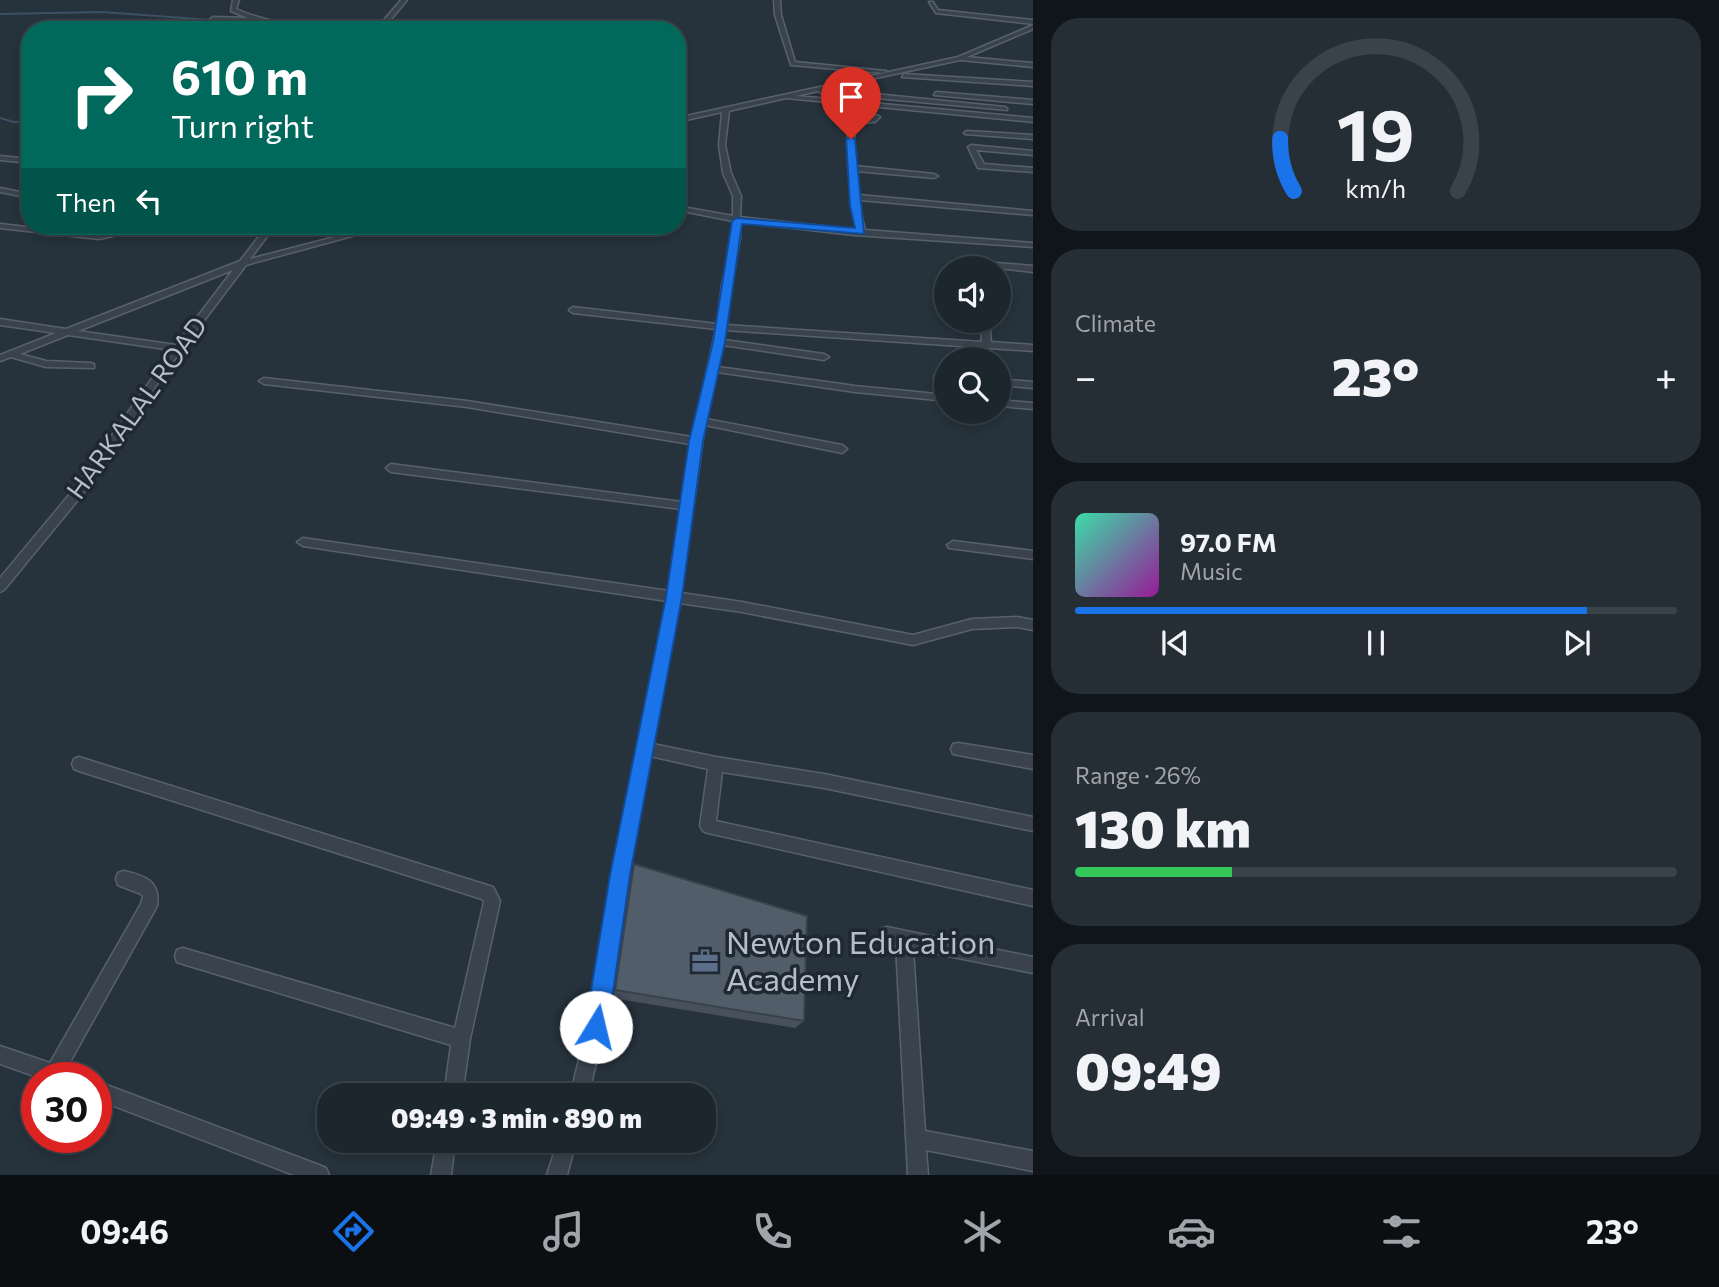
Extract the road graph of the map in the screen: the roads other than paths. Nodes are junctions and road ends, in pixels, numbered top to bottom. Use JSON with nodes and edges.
{"nodes":[{"id":1,"x":236,"y":0,"type":"edge"},
{"id":2,"x":404,"y":0,"type":"edge"},
{"id":3,"x":777,"y":0,"type":"edge"},
{"id":4,"x":932,"y":3,"type":"dead end"},
{"id":5,"x":264,"y":20,"type":"junction"},
{"id":6,"x":211,"y":21,"type":"edge"},
{"id":7,"x":273,"y":21,"type":"edge"},
{"id":8,"x":387,"y":21,"type":"edge"},
{"id":9,"x":1033,"y":24,"type":"edge"},
{"id":10,"x":960,"y":58,"type":"junction"},
{"id":11,"x":1033,"y":65,"type":"edge"},
{"id":12,"x":900,"y":72,"type":"junction"},
{"id":13,"x":885,"y":75,"type":"junction"},
{"id":14,"x":1033,"y":84,"type":"edge"},
{"id":15,"x":833,"y":85,"type":"junction"},
{"id":16,"x":806,"y":89,"type":"junction"},
{"id":17,"x":779,"y":95,"type":"junction"},
{"id":18,"x":1033,"y":102,"type":"edge"},
{"id":19,"x":726,"y":108,"type":"junction"},
{"id":20,"x":1033,"y":112,"type":"edge"},
{"id":21,"x":877,"y":117,"type":"dead end"},
{"id":22,"x":686,"y":118,"type":"edge"},
{"id":23,"x":1033,"y":120,"type":"edge"},
{"id":24,"x":967,"y":133,"type":"dead end"},
{"id":25,"x":1033,"y":137,"type":"edge"},
{"id":26,"x":1033,"y":153,"type":"edge"},
{"id":27,"x":0,"y":158,"type":"edge"},
{"id":28,"x":21,"y":160,"type":"edge"},
{"id":29,"x":852,"y":168,"type":"junction"},
{"id":30,"x":1033,"y":170,"type":"edge"},
{"id":31,"x":934,"y":176,"type":"dead end"},
{"id":32,"x":0,"y":190,"type":"edge"},
{"id":33,"x":21,"y":194,"type":"edge"},
{"id":34,"x":856,"y":197,"type":"junction"},
{"id":35,"x":686,"y":210,"type":"edge"},
{"id":36,"x":1033,"y":213,"type":"edge"},
{"id":37,"x":737,"y":221,"type":"junction"},
{"id":38,"x":2,"y":228,"type":"edge"},
{"id":39,"x":21,"y":230,"type":"edge"},
{"id":40,"x":860,"y":232,"type":"junction"},
{"id":41,"x":77,"y":235,"type":"edge"},
{"id":42,"x":106,"y":235,"type":"edge"},
{"id":43,"x":264,"y":235,"type":"edge"},
{"id":44,"x":351,"y":235,"type":"edge"},
{"id":45,"x":1033,"y":245,"type":"edge"},
{"id":46,"x":243,"y":264,"type":"junction"},
{"id":47,"x":1011,"y":267,"type":"edge"},
{"id":48,"x":1033,"y":269,"type":"edge"},
{"id":49,"x":573,"y":310,"type":"dead end"},
{"id":50,"x":0,"y":322,"type":"edge"},
{"id":51,"x":719,"y":327,"type":"junction"},
{"id":52,"x":63,"y":331,"type":"junction"},
{"id":53,"x":986,"y":333,"type":"edge"},
{"id":54,"x":719,"y":342,"type":"junction"},
{"id":55,"x":987,"y":345,"type":"junction"},
{"id":56,"x":180,"y":348,"type":"junction"},
{"id":57,"x":1033,"y":348,"type":"edge"},
{"id":58,"x":11,"y":354,"type":"junction"},
{"id":59,"x":824,"y":357,"type":"dead end"},
{"id":60,"x":0,"y":358,"type":"edge"},
{"id":61,"x":91,"y":366,"type":"dead end"},
{"id":62,"x":714,"y":369,"type":"junction"},
{"id":63,"x":264,"y":381,"type":"dead end"},
{"id":64,"x":1011,"y":383,"type":"edge"},
{"id":65,"x":1033,"y":385,"type":"edge"},
{"id":66,"x":934,"y":397,"type":"edge"},
{"id":67,"x":1011,"y":404,"type":"edge"},
{"id":68,"x":1033,"y":405,"type":"edge"},
{"id":69,"x":701,"y":421,"type":"junction"},
{"id":70,"x":696,"y":441,"type":"junction"},
{"id":71,"x":842,"y":449,"type":"dead end"},
{"id":72,"x":391,"y":468,"type":"dead end"},
{"id":73,"x":685,"y":506,"type":"junction"},
{"id":74,"x":303,"y":541,"type":"dead end"},
{"id":75,"x":953,"y":545,"type":"dead end"},
{"id":76,"x":1033,"y":555,"type":"edge"},
{"id":77,"x":0,"y":587,"type":"edge"},
{"id":78,"x":674,"y":597,"type":"junction"},
{"id":79,"x":1033,"y":625,"type":"edge"},
{"id":80,"x":958,"y":748,"type":"dead end"},
{"id":81,"x":647,"y":750,"type":"junction"},
{"id":82,"x":1033,"y":762,"type":"edge"},
{"id":83,"x":79,"y":764,"type":"dead end"},
{"id":84,"x":716,"y":764,"type":"junction"},
{"id":85,"x":1033,"y":824,"type":"edge"},
{"id":86,"x":124,"y":879,"type":"dead end"},
{"id":87,"x":1033,"y":898,"type":"edge"},
{"id":88,"x":183,"y":957,"type":"dead end"},
{"id":89,"x":1033,"y":965,"type":"edge"},
{"id":90,"x":461,"y":1039,"type":"junction"},
{"id":91,"x":0,"y":1055,"type":"edge"},
{"id":92,"x":21,"y":1062,"type":"edge"},
{"id":93,"x":67,"y":1062,"type":"edge"},
{"id":94,"x":455,"y":1083,"type":"edge"},
{"id":95,"x":582,"y":1083,"type":"edge"},
{"id":96,"x":112,"y":1096,"type":"edge"},
{"id":97,"x":916,"y":1139,"type":"junction"},
{"id":98,"x":444,"y":1153,"type":"edge"},
{"id":99,"x":563,"y":1153,"type":"edge"},
{"id":100,"x":1033,"y":1161,"type":"edge"},
{"id":101,"x":319,"y":1175,"type":"edge"},
{"id":102,"x":441,"y":1175,"type":"edge"},
{"id":103,"x":557,"y":1175,"type":"edge"},
{"id":104,"x":918,"y":1175,"type":"edge"}],
"edges":[{"from":1,"to":5,"type":"street"},
{"from":2,"to":8,"type":"street"},
{"from":3,"to":12,"type":"street"},
{"from":4,"to":9,"type":"street"},
{"from":5,"to":6,"type":"street"},
{"from":5,"to":7,"type":"street"},
{"from":9,"to":10,"type":"street"},
{"from":10,"to":11,"type":"street"},
{"from":10,"to":12,"type":"street"},
{"from":12,"to":13,"type":"street"},
{"from":13,"to":14,"type":"street"},
{"from":13,"to":15,"type":"street"},
{"from":15,"to":16,"type":"street"},
{"from":15,"to":18,"type":"street"},
{"from":16,"to":17,"type":"street"},
{"from":16,"to":20,"type":"street"},
{"from":17,"to":19,"type":"street"},
{"from":17,"to":23,"type":"street"},
{"from":19,"to":22,"type":"street"},
{"from":19,"to":37,"type":"street"},
{"from":21,"to":29,"type":"street"},
{"from":24,"to":25,"type":"street"},
{"from":26,"to":30,"type":"street"},
{"from":27,"to":28,"type":"street"},
{"from":29,"to":31,"type":"street"},
{"from":29,"to":34,"type":"street"},
{"from":32,"to":33,"type":"street"},
{"from":34,"to":36,"type":"street"},
{"from":34,"to":40,"type":"street"},
{"from":35,"to":37,"type":"street"},
{"from":37,"to":40,"type":"street"},
{"from":37,"to":51,"type":"street"},
{"from":38,"to":39,"type":"street"},
{"from":40,"to":45,"type":"street"},
{"from":41,"to":42,"type":"street"},
{"from":43,"to":46,"type":"street","name":"HARKALAL ROAD"},
{"from":44,"to":46,"type":"street"},
{"from":46,"to":52,"type":"street"},
{"from":46,"to":56,"type":"street","name":"HARKALAL ROAD"},
{"from":47,"to":48,"type":"street"},
{"from":49,"to":51,"type":"street"},
{"from":50,"to":52,"type":"street"},
{"from":51,"to":54,"type":"street"},
{"from":51,"to":55,"type":"street"},
{"from":52,"to":56,"type":"street"},
{"from":52,"to":58,"type":"street"},
{"from":53,"to":55,"type":"street"},
{"from":54,"to":59,"type":"street"},
{"from":54,"to":62,"type":"street"},
{"from":55,"to":57,"type":"street"},
{"from":56,"to":77,"type":"street","name":"HARKALAL ROAD"},
{"from":58,"to":60,"type":"street"},
{"from":58,"to":61,"type":"street"},
{"from":62,"to":66,"type":"street"},
{"from":62,"to":69,"type":"street"},
{"from":63,"to":70,"type":"street"},
{"from":64,"to":65,"type":"street"},
{"from":67,"to":68,"type":"street"},
{"from":69,"to":70,"type":"street"},
{"from":69,"to":71,"type":"street"},
{"from":70,"to":73,"type":"street"},
{"from":72,"to":73,"type":"street"},
{"from":73,"to":78,"type":"street"},
{"from":74,"to":78,"type":"street"},
{"from":75,"to":76,"type":"street"},
{"from":78,"to":79,"type":"street"},
{"from":78,"to":81,"type":"street"},
{"from":80,"to":82,"type":"street"},
{"from":81,"to":84,"type":"street"},
{"from":81,"to":95,"type":"street"},
{"from":83,"to":90,"type":"street"},
{"from":84,"to":85,"type":"street"},
{"from":84,"to":87,"type":"street"},
{"from":86,"to":93,"type":"street"},
{"from":88,"to":90,"type":"street"},
{"from":89,"to":97,"type":"street"},
{"from":90,"to":94,"type":"street"},
{"from":91,"to":92,"type":"street"},
{"from":96,"to":101,"type":"street"},
{"from":97,"to":100,"type":"street"},
{"from":97,"to":104,"type":"street"},
{"from":98,"to":102,"type":"street"},
{"from":99,"to":103,"type":"street"}]}
